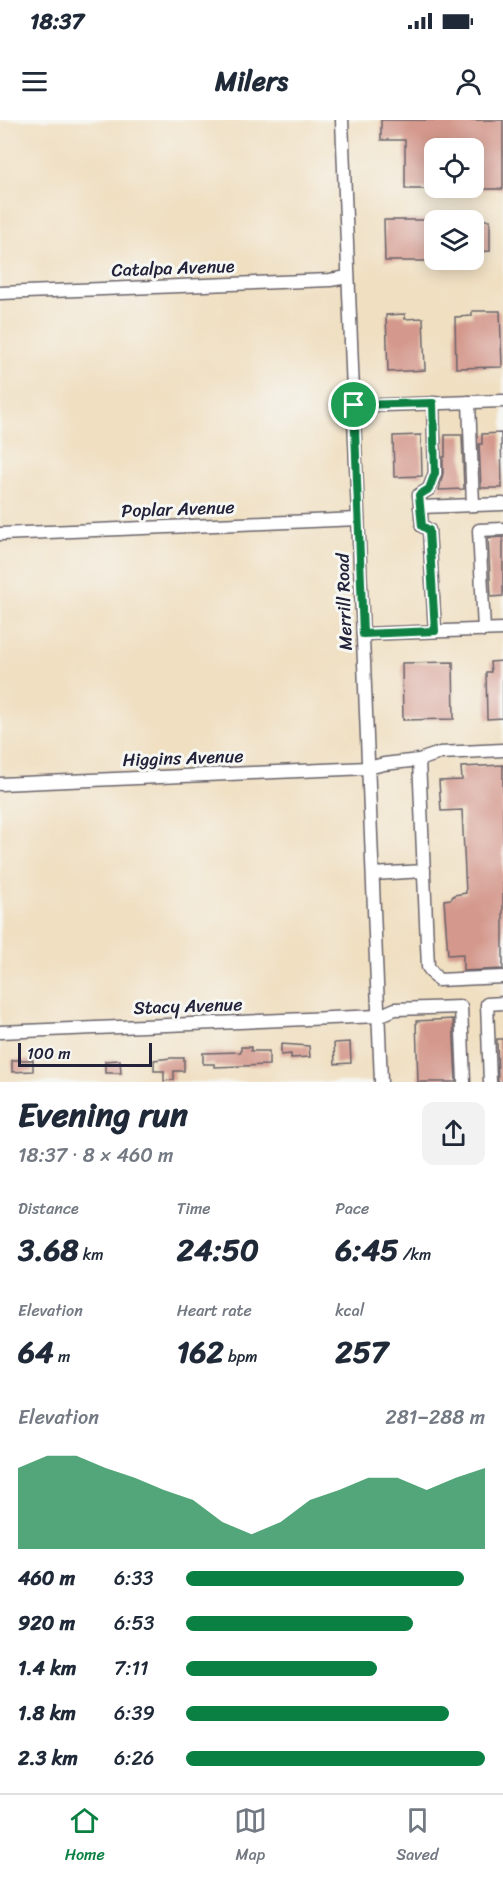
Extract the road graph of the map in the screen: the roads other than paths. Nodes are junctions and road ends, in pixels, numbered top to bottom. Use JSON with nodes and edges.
{"nodes":[{"id":1,"x":342,"y":120,"type":"edge"},
{"id":2,"x":348,"y":277,"type":"junction"},
{"id":3,"x":0,"y":293,"type":"edge"},
{"id":4,"x":503,"y":401,"type":"edge"},
{"id":5,"x":469,"y":402,"type":"junction"},
{"id":6,"x":433,"y":403,"type":"junction"},
{"id":7,"x":354,"y":405,"type":"junction"},
{"id":8,"x":503,"y":504,"type":"edge"},
{"id":9,"x":473,"y":505,"type":"junction"},
{"id":10,"x":420,"y":507,"type":"junction"},
{"id":11,"x":358,"y":519,"type":"junction"},
{"id":12,"x":503,"y":529,"type":"edge"},
{"id":13,"x":0,"y":534,"type":"edge"},
{"id":14,"x":503,"y":629,"type":"edge"},
{"id":15,"x":484,"y":630,"type":"junction"},
{"id":16,"x":435,"y":631,"type":"junction"},
{"id":17,"x":363,"y":634,"type":"junction"},
{"id":18,"x":503,"y":750,"type":"edge"},
{"id":19,"x":419,"y":759,"type":"junction"},
{"id":20,"x":368,"y":768,"type":"junction"},
{"id":21,"x":0,"y":784,"type":"edge"},
{"id":22,"x":424,"y":872,"type":"junction"},
{"id":23,"x":373,"y":874,"type":"junction"},
{"id":24,"x":503,"y":977,"type":"edge"},
{"id":25,"x":503,"y":1003,"type":"edge"},
{"id":26,"x":379,"y":1016,"type":"junction"},
{"id":27,"x":0,"y":1032,"type":"edge"},
{"id":28,"x":381,"y":1082,"type":"edge"},
{"id":29,"x":464,"y":1082,"type":"edge"},
{"id":30,"x":490,"y":1082,"type":"edge"}],
"edges":[{"from":1,"to":2,"type":"street","name":"Merrill Road"},
{"from":2,"to":3,"type":"street","name":"Catalpa Avenue"},
{"from":2,"to":7,"type":"street","name":"Merrill Road"},
{"from":4,"to":5,"type":"street"},
{"from":5,"to":6,"type":"street"},
{"from":5,"to":9,"type":"street"},
{"from":6,"to":7,"type":"street"},
{"from":6,"to":10,"type":"street"},
{"from":7,"to":11,"type":"street","name":"Merrill Road"},
{"from":8,"to":9,"type":"street"},
{"from":9,"to":10,"type":"street"},
{"from":10,"to":16,"type":"street"},
{"from":11,"to":13,"type":"street","name":"Poplar Avenue"},
{"from":11,"to":17,"type":"street","name":"Merrill Road"},
{"from":12,"to":15,"type":"street"},
{"from":14,"to":15,"type":"street"},
{"from":15,"to":16,"type":"street"},
{"from":16,"to":17,"type":"street"},
{"from":17,"to":20,"type":"street","name":"Merrill Road"},
{"from":18,"to":19,"type":"street","name":"Higgins Avenue"},
{"from":19,"to":20,"type":"street","name":"Higgins Avenue"},
{"from":19,"to":22,"type":"street"},
{"from":20,"to":21,"type":"street","name":"Higgins Avenue"},
{"from":20,"to":23,"type":"street","name":"Merrill Road"},
{"from":22,"to":23,"type":"street"},
{"from":22,"to":24,"type":"street"},
{"from":23,"to":26,"type":"street","name":"Merrill Road"},
{"from":25,"to":30,"type":"street"},
{"from":26,"to":27,"type":"street","name":"Stacy Avenue"},
{"from":26,"to":28,"type":"street","name":"Merrill Road"},
{"from":26,"to":29,"type":"street","name":"Stacy Avenue"}]}
